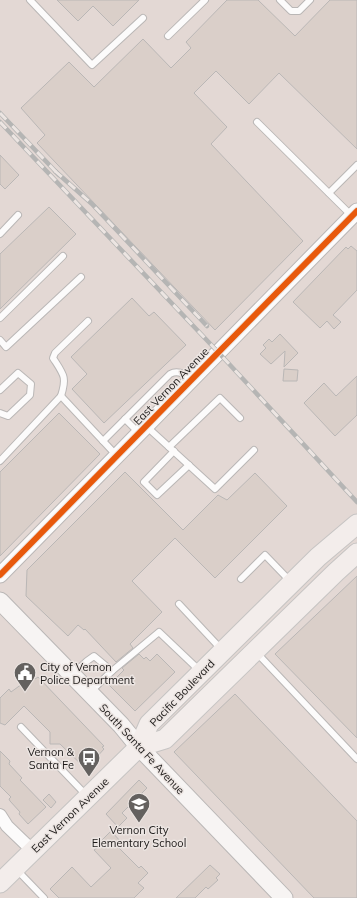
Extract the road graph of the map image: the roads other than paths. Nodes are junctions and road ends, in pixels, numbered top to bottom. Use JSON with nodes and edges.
{"nodes":[{"id":1,"x":30,"y":0,"type":"edge"},
{"id":2,"x":205,"y":0,"type":"edge"},
{"id":3,"x":280,"y":0,"type":"edge"},
{"id":4,"x":310,"y":0,"type":"edge"},
{"id":5,"x":143,"y":18,"type":"dead end"},
{"id":6,"x":168,"y":36,"type":"dead end"},
{"id":7,"x":257,"y":122,"type":"dead end"},
{"id":8,"x":357,"y":165,"type":"edge"},
{"id":9,"x":329,"y":193,"type":"junction"},
{"id":10,"x":355,"y":214,"type":"edge"},
{"id":11,"x":18,"y":216,"type":"dead end"},
{"id":12,"x":0,"y":234,"type":"edge"},
{"id":13,"x":62,"y":256,"type":"dead end"},
{"id":14,"x":81,"y":276,"type":"dead end"},
{"id":15,"x":0,"y":318,"type":"edge"},
{"id":16,"x":88,"y":321,"type":"dead end"},
{"id":17,"x":0,"y":340,"type":"edge"},
{"id":18,"x":191,"y":380,"type":"junction"},
{"id":19,"x":0,"y":390,"type":"edge"},
{"id":20,"x":61,"y":396,"type":"junction"},
{"id":21,"x":0,"y":413,"type":"edge"},
{"id":22,"x":240,"y":418,"type":"dead end"},
{"id":23,"x":125,"y":419,"type":"junction"},
{"id":24,"x":143,"y":430,"type":"junction"},
{"id":25,"x":103,"y":442,"type":"junction"},
{"id":26,"x":172,"y":449,"type":"junction"},
{"id":27,"x":254,"y":450,"type":"dead end"},
{"id":28,"x":117,"y":456,"type":"junction"},
{"id":29,"x":0,"y":461,"type":"edge"},
{"id":30,"x":189,"y":465,"type":"junction"},
{"id":31,"x":357,"y":524,"type":"edge"},
{"id":32,"x":357,"y":553,"type":"edge"},
{"id":33,"x":0,"y":575,"type":"edge"},
{"id":34,"x":241,"y":579,"type":"dead end"},
{"id":35,"x":292,"y":583,"type":"junction"},
{"id":36,"x":0,"y":601,"type":"edge"},
{"id":37,"x":179,"y":604,"type":"dead end"},
{"id":38,"x":223,"y":651,"type":"junction"},
{"id":39,"x":255,"y":651,"type":"junction"},
{"id":40,"x":195,"y":666,"type":"junction"},
{"id":41,"x":112,"y":671,"type":"junction"},
{"id":42,"x":72,"y":675,"type":"junction"},
{"id":43,"x":89,"y":693,"type":"junction"},
{"id":44,"x":21,"y":727,"type":"dead end"},
{"id":45,"x":139,"y":747,"type":"junction"},
{"id":46,"x":357,"y":759,"type":"edge"},
{"id":47,"x":88,"y":797,"type":"junction"},
{"id":48,"x":0,"y":815,"type":"edge"},
{"id":49,"x":33,"y":851,"type":"junction"},
{"id":50,"x":15,"y":868,"type":"junction"},
{"id":51,"x":0,"y":883,"type":"edge"},
{"id":52,"x":44,"y":898,"type":"edge"},
{"id":53,"x":284,"y":898,"type":"edge"}],
"edges":[{"from":1,"to":5,"type":"lane"},
{"from":2,"to":6,"type":"lane"},
{"from":3,"to":4,"type":"lane"},
{"from":7,"to":9,"type":"lane"},
{"from":8,"to":9,"type":"lane"},
{"from":9,"to":10,"type":"lane"},
{"from":10,"to":18,"type":"street","name":"East Vernon Avenue"},
{"from":11,"to":12,"type":"lane"},
{"from":13,"to":15,"type":"lane"},
{"from":14,"to":17,"type":"lane"},
{"from":16,"to":20,"type":"lane"},
{"from":18,"to":23,"type":"lane"},
{"from":18,"to":24,"type":"street","name":"East Vernon Avenue"},
{"from":19,"to":21,"type":"lane"},
{"from":20,"to":25,"type":"lane"},
{"from":20,"to":29,"type":"lane"},
{"from":22,"to":26,"type":"lane"},
{"from":23,"to":24,"type":"lane"},
{"from":23,"to":25,"type":"lane"},
{"from":24,"to":26,"type":"lane"},
{"from":24,"to":28,"type":"street","name":"East Vernon Avenue"},
{"from":25,"to":28,"type":"lane"},
{"from":26,"to":30,"type":"lane"},
{"from":26,"to":30,"type":"lane"},
{"from":27,"to":30,"type":"lane"},
{"from":28,"to":33,"type":"street","name":"East Vernon Avenue"},
{"from":31,"to":35,"type":"main road","name":"Pacific Boulevard"},
{"from":32,"to":39,"type":"main road","name":"Pacific Boulevard"},
{"from":34,"to":35,"type":"lane"},
{"from":35,"to":38,"type":"main road","name":"Pacific Boulevard"},
{"from":36,"to":42,"type":"main road","name":"South Santa Fe Avenue"},
{"from":37,"to":38,"type":"lane"},
{"from":38,"to":40,"type":"main road","name":"Pacific Boulevard"},
{"from":39,"to":45,"type":"main road","name":"Pacific Boulevard"},
{"from":39,"to":46,"type":"lane"},
{"from":40,"to":41,"type":"lane"},
{"from":40,"to":45,"type":"main road","name":"Pacific Boulevard"},
{"from":41,"to":42,"type":"lane"},
{"from":41,"to":43,"type":"lane"},
{"from":42,"to":43,"type":"main road","name":"South Santa Fe Avenue"},
{"from":43,"to":45,"type":"main road","name":"South Santa Fe Avenue"},
{"from":44,"to":47,"type":"lane"},
{"from":45,"to":47,"type":"main road","name":"East Vernon Avenue"},
{"from":45,"to":53,"type":"main road","name":"South Santa Fe Avenue"},
{"from":47,"to":49,"type":"main road","name":"East Vernon Avenue"},
{"from":48,"to":49,"type":"street"},
{"from":49,"to":50,"type":"main road","name":"East Vernon Avenue"},
{"from":50,"to":51,"type":"main road","name":"East Vernon Avenue"},
{"from":50,"to":52,"type":"lane"}]}
